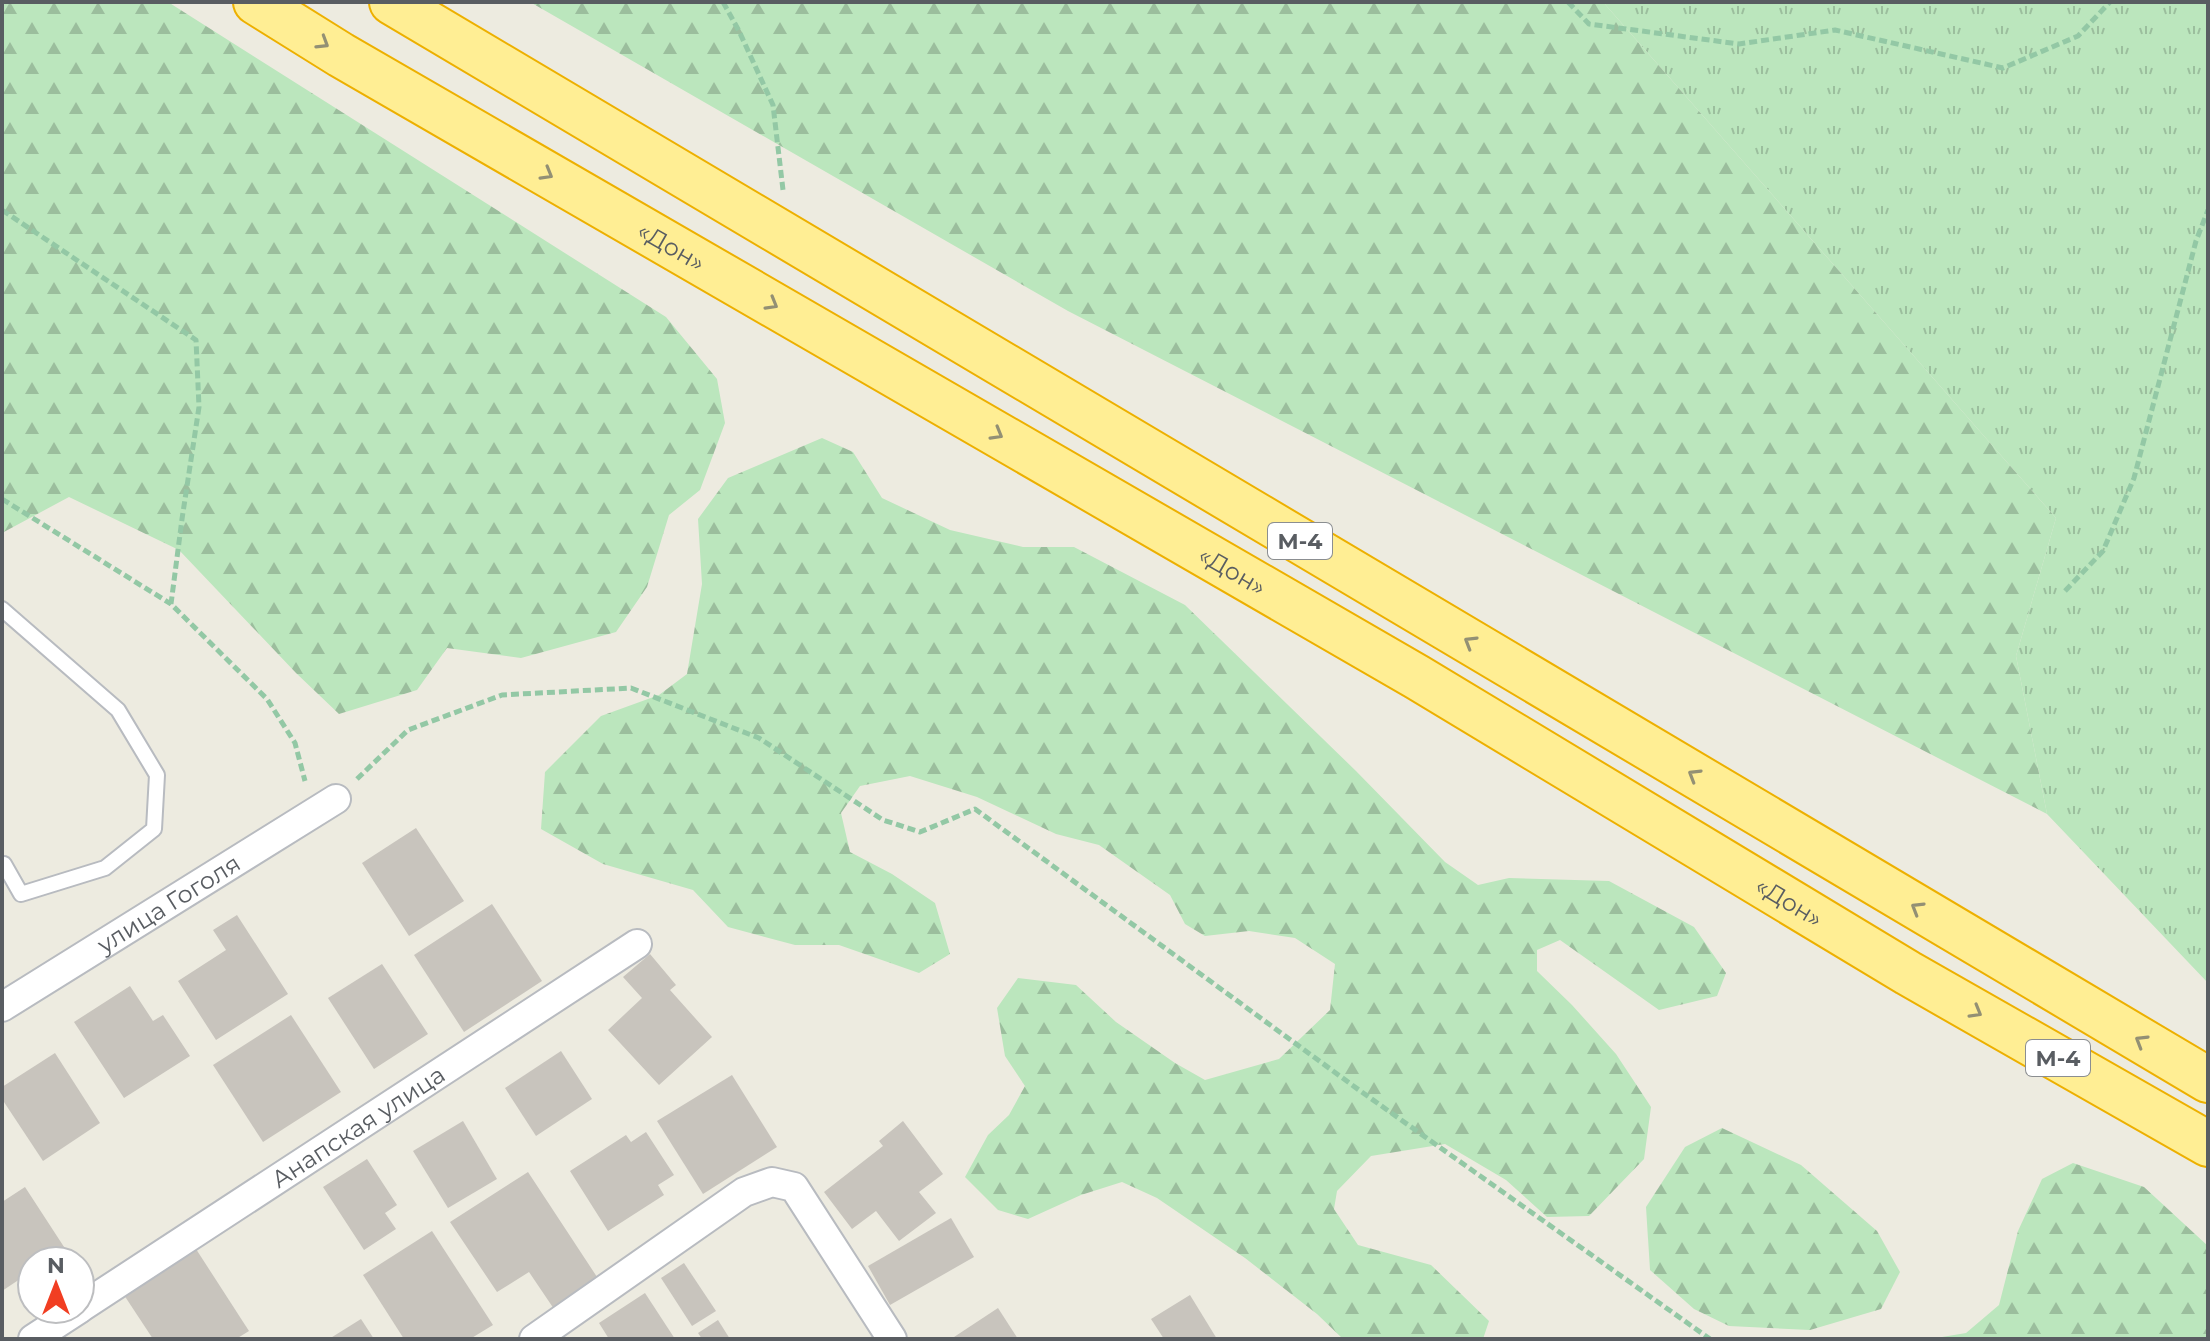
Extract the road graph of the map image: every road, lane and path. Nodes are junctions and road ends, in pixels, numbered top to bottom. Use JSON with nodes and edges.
{"nodes":[{"id":1,"x":256,"y":2,"type":"edge"},
{"id":2,"x":392,"y":2,"type":"edge"},
{"id":3,"x":723,"y":2,"type":"edge"},
{"id":4,"x":1568,"y":2,"type":"edge"},
{"id":5,"x":2110,"y":2,"type":"edge"},
{"id":6,"x":784,"y":198,"type":"dead end"},
{"id":7,"x":2,"y":210,"type":"edge"},
{"id":8,"x":2208,"y":210,"type":"edge"},
{"id":9,"x":2,"y":499,"type":"edge"},
{"id":10,"x":2065,"y":591,"type":"dead end"},
{"id":11,"x":171,"y":604,"type":"junction"},
{"id":12,"x":2,"y":609,"type":"edge"},
{"id":13,"x":325,"y":807,"type":"junction"},
{"id":14,"x":3,"y":863,"type":"edge"},
{"id":15,"x":637,"y":944,"type":"dead end"},
{"id":16,"x":2,"y":1007,"type":"edge"},
{"id":17,"x":2208,"y":1080,"type":"edge"},
{"id":18,"x":2208,"y":1144,"type":"edge"},
{"id":19,"x":96,"y":1299,"type":"edge"},
{"id":20,"x":55,"y":1325,"type":"edge"},
{"id":21,"x":549,"y":1335,"type":"edge"},
{"id":22,"x":33,"y":1339,"type":"edge"},
{"id":23,"x":892,"y":1339,"type":"edge"},
{"id":24,"x":1710,"y":1339,"type":"edge"}],
"edges":[{"from":1,"to":18,"type":"highway","name":"«Дон»","number":"М-4","one_way":true},
{"from":17,"to":2,"type":"highway","number":"М-4","one_way":true},
{"from":3,"to":6,"type":"path"},
{"from":4,"to":5,"type":"path"},
{"from":7,"to":11,"type":"path"},
{"from":8,"to":10,"type":"path"},
{"from":9,"to":11,"type":"path"},
{"from":11,"to":13,"type":"path"},
{"from":12,"to":14,"type":"lane"},
{"from":13,"to":16,"type":"street","name":"улица Гоголя"},
{"from":13,"to":24,"type":"path"},
{"from":15,"to":19,"type":"street","name":"Анапская улица"},
{"from":20,"to":22,"type":"street","name":"Анапская улица"},
{"from":21,"to":23,"type":"street"}]}
